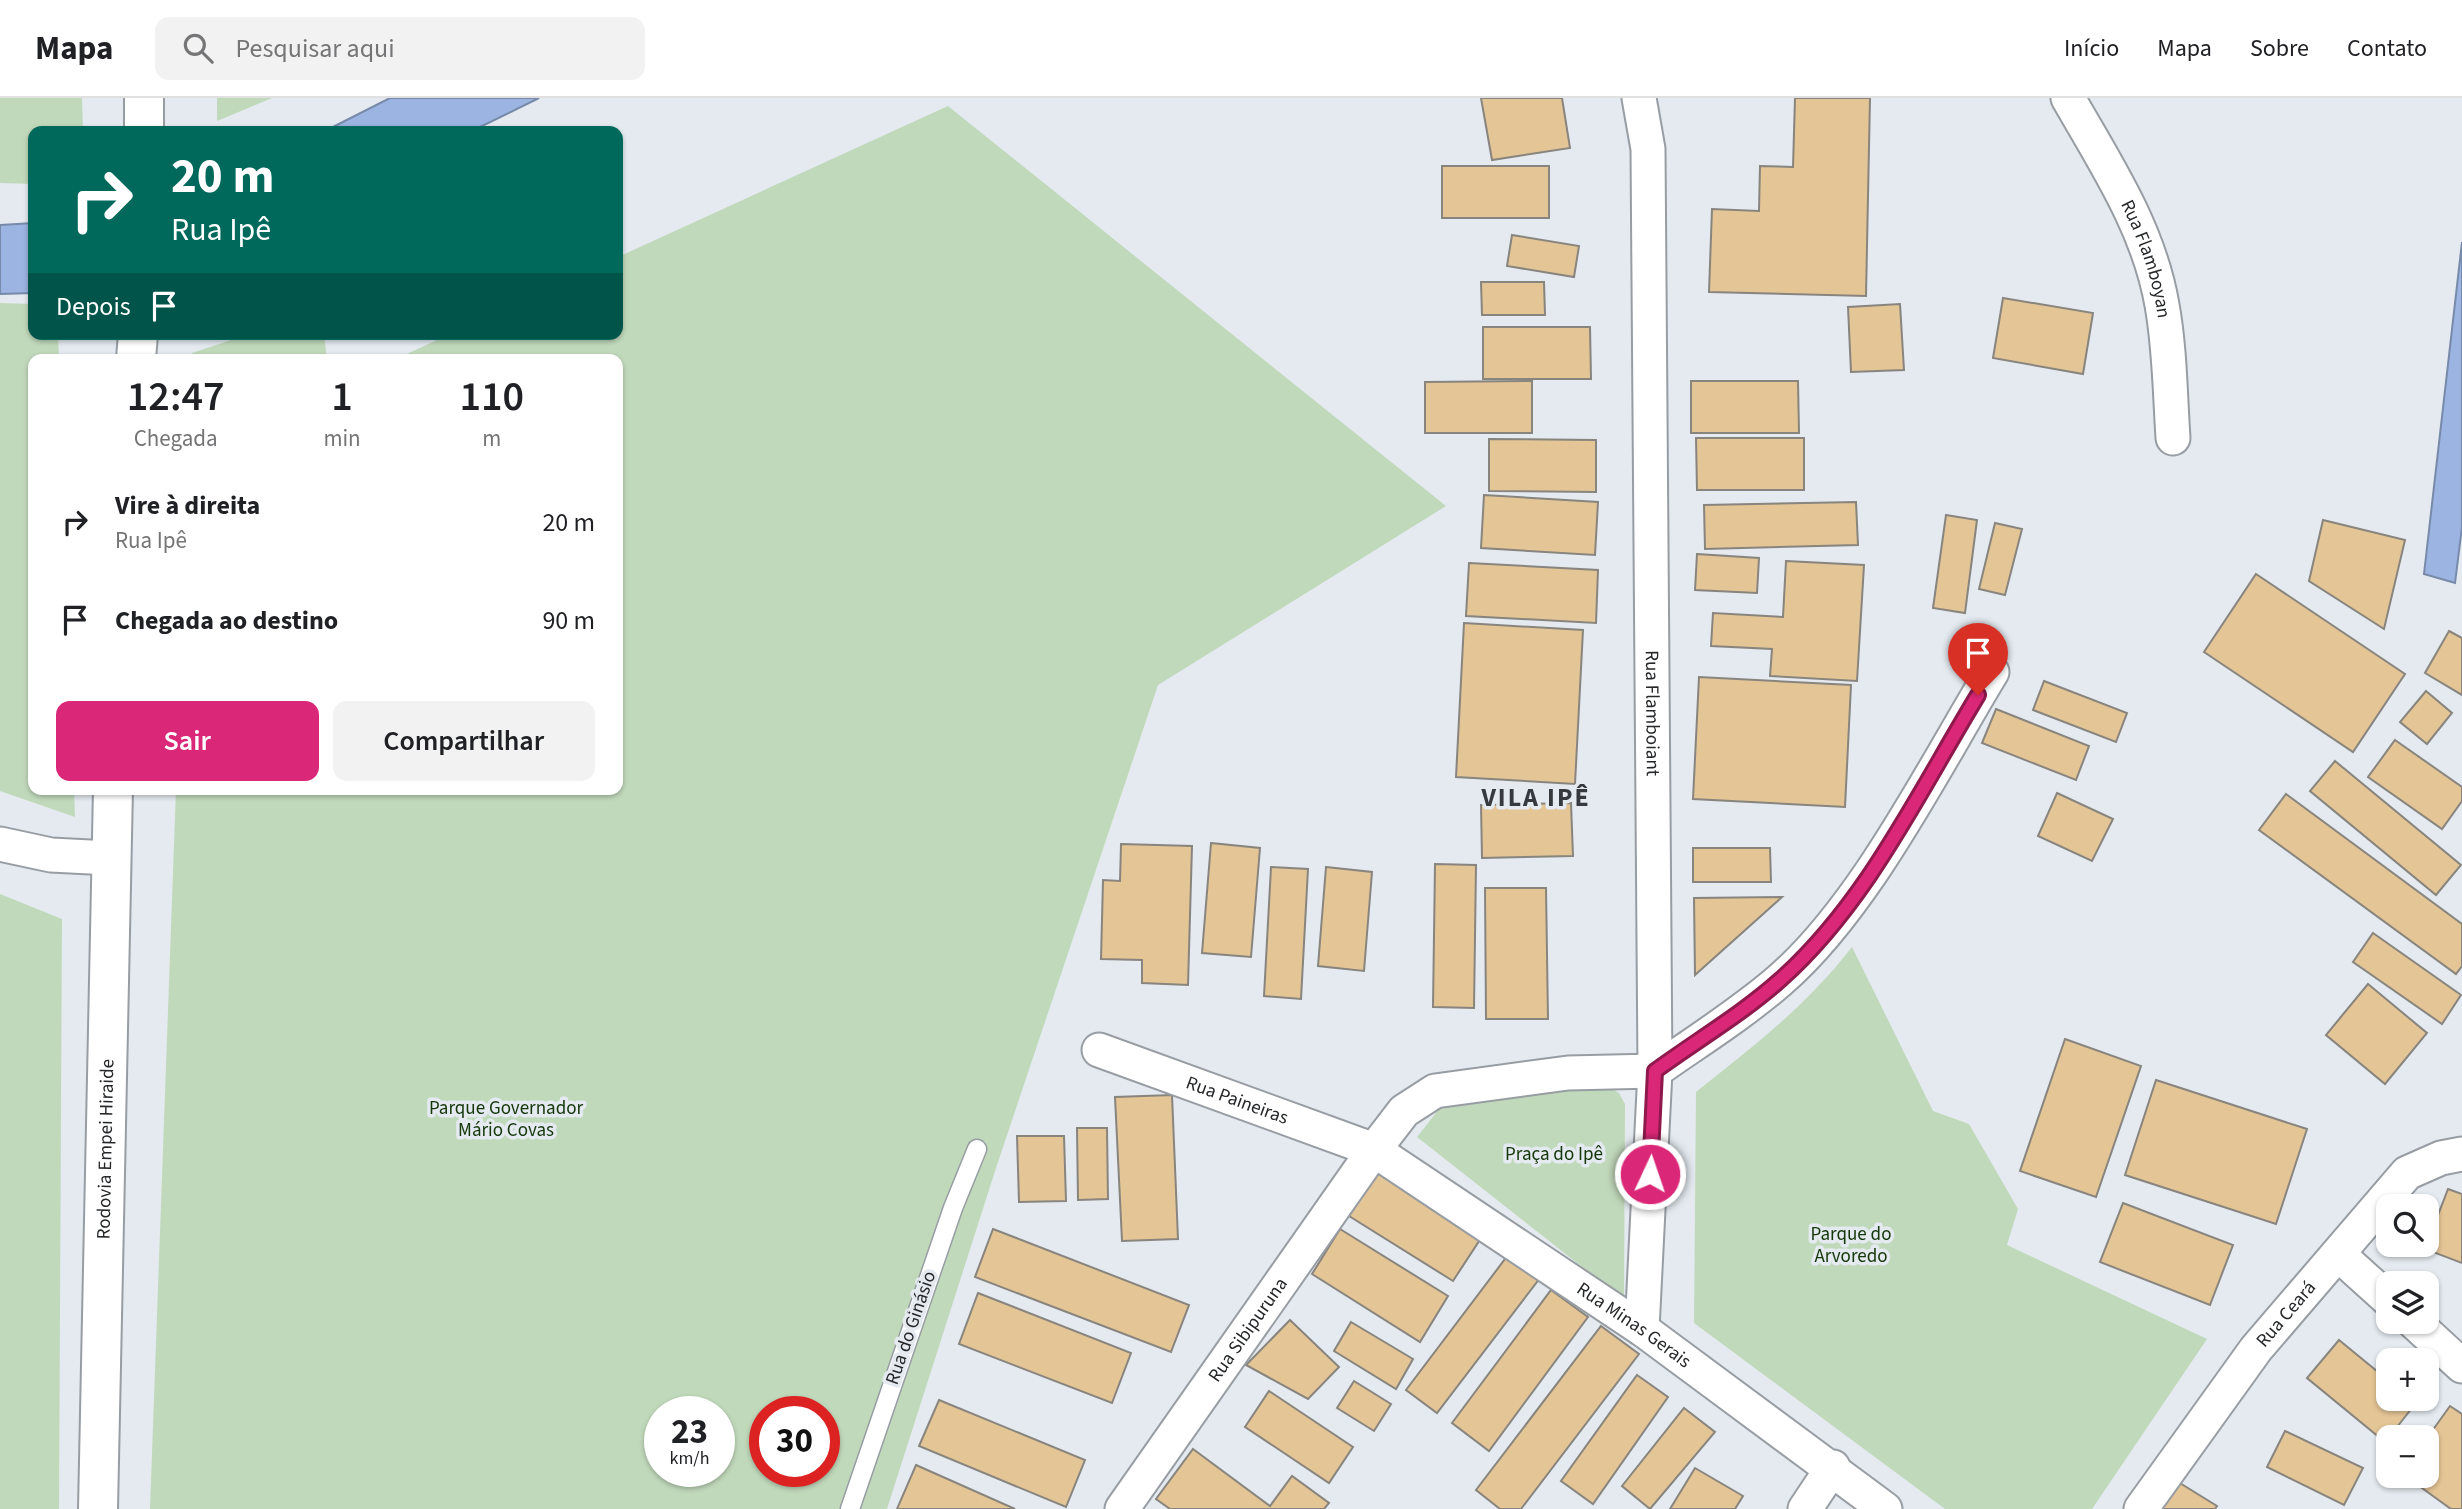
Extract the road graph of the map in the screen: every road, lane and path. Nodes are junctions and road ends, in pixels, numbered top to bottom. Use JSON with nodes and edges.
{"nodes":[{"id":1,"x":144,"y":98,"type":"edge"},
{"id":2,"x":1639,"y":98,"type":"edge"},
{"id":3,"x":2067,"y":98,"type":"edge"},
{"id":4,"x":144,"y":126,"type":"edge"},
{"id":5,"x":2173,"y":438,"type":"dead end"},
{"id":6,"x":1992,"y":672,"type":"dead end"},
{"id":7,"x":113,"y":795,"type":"edge"},
{"id":8,"x":0,"y":844,"type":"edge"},
{"id":9,"x":110,"y":858,"type":"junction"},
{"id":10,"x":1099,"y":1050,"type":"dead end"},
{"id":11,"x":1655,"y":1071,"type":"junction"},
{"id":12,"x":976,"y":1149,"type":"dead end"},
{"id":13,"x":1374,"y":1150,"type":"junction"},
{"id":14,"x":2462,"y":1154,"type":"edge"},
{"id":15,"x":2338,"y":1254,"type":"junction"},
{"id":16,"x":2376,"y":1288,"type":"edge"},
{"id":17,"x":1642,"y":1329,"type":"junction"},
{"id":18,"x":2427,"y":1334,"type":"edge"},
{"id":19,"x":2462,"y":1366,"type":"edge"},
{"id":20,"x":1833,"y":1467,"type":"junction"},
{"id":21,"x":97,"y":1509,"type":"edge"},
{"id":22,"x":850,"y":1509,"type":"edge"},
{"id":23,"x":1122,"y":1509,"type":"edge"},
{"id":24,"x":1805,"y":1509,"type":"edge"},
{"id":25,"x":1885,"y":1509,"type":"edge"},
{"id":26,"x":2141,"y":1509,"type":"edge"}],
"edges":[{"from":1,"to":4,"type":"main road"},
{"from":2,"to":11,"type":"street","name":"Rua Flamboiant"},
{"from":3,"to":5,"type":"street","name":"Rua Flamboyan"},
{"from":6,"to":11,"type":"street"},
{"from":7,"to":9,"type":"main road","name":"Rodovia Empei Hiraide"},
{"from":8,"to":9,"type":"street"},
{"from":9,"to":21,"type":"main road","name":"Rodovia Empei Hiraide"},
{"from":10,"to":13,"type":"street","name":"Rua Paineiras"},
{"from":11,"to":13,"type":"street","name":"Rua Sibipuruna"},
{"from":11,"to":17,"type":"street","name":"Rua Flamboiant"},
{"from":12,"to":22,"type":"lane","name":"Rua do Ginásio"},
{"from":13,"to":17,"type":"street","name":"Rua Minas Gerais"},
{"from":13,"to":23,"type":"street","name":"Rua Sibipuruna"},
{"from":14,"to":15,"type":"street","name":"Rua Ceará"},
{"from":15,"to":16,"type":"street"},
{"from":15,"to":26,"type":"street","name":"Rua Ceará"},
{"from":17,"to":20,"type":"street","name":"Rua Minas Gerais"},
{"from":18,"to":19,"type":"street"},
{"from":20,"to":24,"type":"street"},
{"from":20,"to":25,"type":"street","name":"Rua Minas Gerais"}]}
